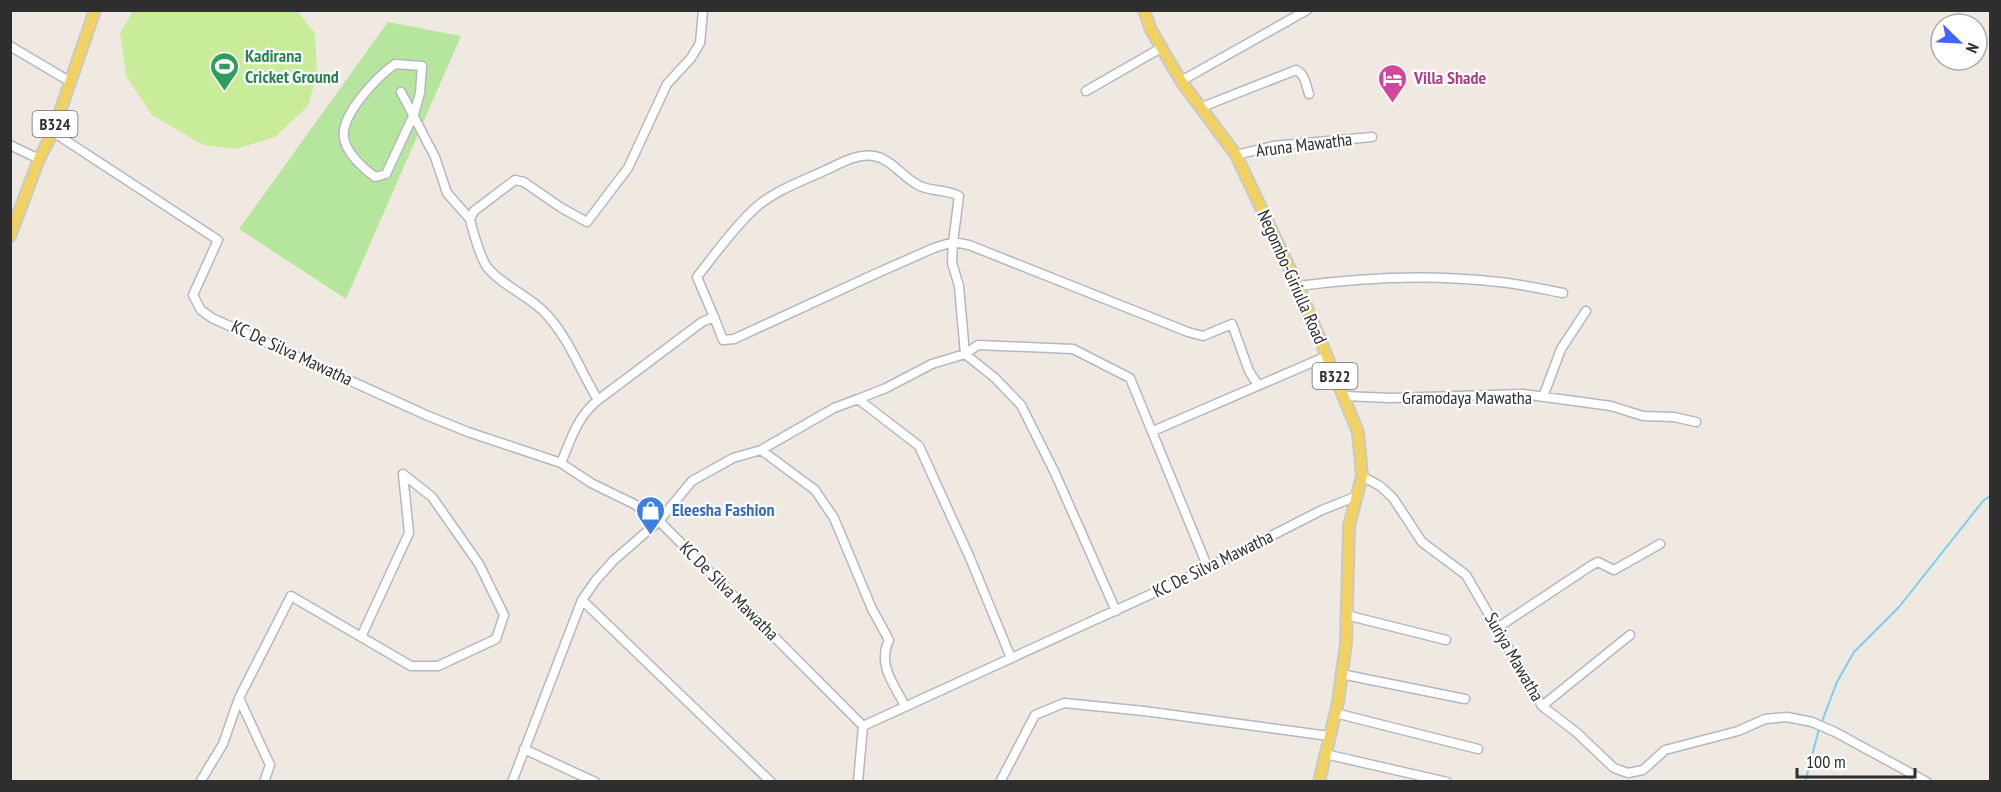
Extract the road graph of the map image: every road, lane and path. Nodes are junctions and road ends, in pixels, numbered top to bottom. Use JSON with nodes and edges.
{"nodes":[{"id":1,"x":95,"y":10,"type":"edge"},
{"id":2,"x":703,"y":10,"type":"edge"},
{"id":3,"x":1144,"y":10,"type":"edge"},
{"id":4,"x":1306,"y":10,"type":"edge"},
{"id":5,"x":10,"y":46,"type":"edge"},
{"id":6,"x":1161,"y":48,"type":"junction"},
{"id":7,"x":69,"y":81,"type":"junction"},
{"id":8,"x":1181,"y":81,"type":"junction"},
{"id":9,"x":1086,"y":91,"type":"dead end"},
{"id":10,"x":401,"y":92,"type":"dead end"},
{"id":11,"x":1309,"y":94,"type":"dead end"},
{"id":12,"x":1202,"y":107,"type":"junction"},
{"id":13,"x":414,"y":114,"type":"junction"},
{"id":14,"x":53,"y":132,"type":"junction"},
{"id":15,"x":1372,"y":136,"type":"dead end"},
{"id":16,"x":10,"y":145,"type":"edge"},
{"id":17,"x":1236,"y":156,"type":"junction"},
{"id":18,"x":39,"y":159,"type":"junction"},
{"id":19,"x":470,"y":219,"type":"junction"},
{"id":20,"x":10,"y":236,"type":"edge"},
{"id":21,"x":953,"y":242,"type":"junction"},
{"id":22,"x":1298,"y":286,"type":"junction"},
{"id":23,"x":1563,"y":293,"type":"dead end"},
{"id":24,"x":1586,"y":311,"type":"dead end"},
{"id":25,"x":714,"y":317,"type":"junction"},
{"id":26,"x":965,"y":354,"type":"junction"},
{"id":27,"x":1327,"y":356,"type":"junction"},
{"id":28,"x":1258,"y":385,"type":"junction"},
{"id":29,"x":1344,"y":396,"type":"junction"},
{"id":30,"x":1544,"y":397,"type":"junction"},
{"id":31,"x":858,"y":399,"type":"junction"},
{"id":32,"x":598,"y":400,"type":"junction"},
{"id":33,"x":1696,"y":422,"type":"dead end"},
{"id":34,"x":1153,"y":431,"type":"junction"},
{"id":35,"x":761,"y":450,"type":"junction"},
{"id":36,"x":561,"y":463,"type":"junction"},
{"id":37,"x":1362,"y":476,"type":"junction"},
{"id":38,"x":1357,"y":496,"type":"junction"},
{"id":39,"x":659,"y":521,"type":"junction"},
{"id":40,"x":1660,"y":544,"type":"dead end"},
{"id":41,"x":1208,"y":568,"type":"junction"},
{"id":42,"x":582,"y":600,"type":"junction"},
{"id":43,"x":1116,"y":611,"type":"junction"},
{"id":44,"x":1346,"y":615,"type":"junction"},
{"id":45,"x":1497,"y":628,"type":"junction"},
{"id":46,"x":1630,"y":635,"type":"dead end"},
{"id":47,"x":361,"y":637,"type":"junction"},
{"id":48,"x":1446,"y":640,"type":"dead end"},
{"id":49,"x":1011,"y":657,"type":"junction"},
{"id":50,"x":1341,"y":674,"type":"junction"},
{"id":51,"x":239,"y":699,"type":"junction"},
{"id":52,"x":1465,"y":699,"type":"dead end"},
{"id":53,"x":905,"y":706,"type":"junction"},
{"id":54,"x":1542,"y":706,"type":"junction"},
{"id":55,"x":1335,"y":713,"type":"junction"},
{"id":56,"x":863,"y":726,"type":"junction"},
{"id":57,"x":1329,"y":736,"type":"junction"},
{"id":58,"x":524,"y":749,"type":"junction"},
{"id":59,"x":1478,"y":749,"type":"dead end"},
{"id":60,"x":1325,"y":754,"type":"junction"},
{"id":61,"x":200,"y":782,"type":"edge"},
{"id":62,"x":264,"y":782,"type":"edge"},
{"id":63,"x":512,"y":782,"type":"edge"},
{"id":64,"x":595,"y":782,"type":"edge"},
{"id":65,"x":771,"y":782,"type":"edge"},
{"id":66,"x":858,"y":782,"type":"edge"},
{"id":67,"x":1000,"y":782,"type":"edge"},
{"id":68,"x":1319,"y":782,"type":"edge"},
{"id":69,"x":1447,"y":782,"type":"edge"},
{"id":70,"x":1927,"y":782,"type":"edge"}],
"edges":[{"from":1,"to":7,"type":"main road","number":"B324"},
{"from":2,"to":19,"type":"street"},
{"from":3,"to":6,"type":"main road","name":"Negombo-Giriulla Road","number":"B322"},
{"from":4,"to":8,"type":"street"},
{"from":5,"to":7,"type":"street"},
{"from":6,"to":8,"type":"main road","name":"Negombo-Giriulla Road","number":"B322"},
{"from":6,"to":9,"type":"street"},
{"from":7,"to":14,"type":"main road","number":"B324"},
{"from":8,"to":12,"type":"main road","name":"Negombo-Giriulla Road","number":"B322"},
{"from":10,"to":13,"type":"street"},
{"from":11,"to":12,"type":"street"},
{"from":12,"to":17,"type":"main road","name":"Negombo-Giriulla Road","number":"B322"},
{"from":13,"to":13,"type":"street"},
{"from":13,"to":19,"type":"street"},
{"from":14,"to":18,"type":"main road","number":"B324"},
{"from":14,"to":36,"type":"street","name":"KC De Silva Mawatha"},
{"from":15,"to":17,"type":"street","name":"Aruna Mawatha"},
{"from":16,"to":18,"type":"street"},
{"from":17,"to":22,"type":"main road","name":"Negombo-Giriulla Road","number":"B322"},
{"from":18,"to":20,"type":"main road","number":"B324"},
{"from":19,"to":32,"type":"street"},
{"from":21,"to":25,"type":"street"},
{"from":21,"to":25,"type":"street"},
{"from":21,"to":26,"type":"street"},
{"from":21,"to":28,"type":"street"},
{"from":22,"to":23,"type":"street"},
{"from":22,"to":27,"type":"main road","name":"Negombo-Giriulla Road","number":"B322"},
{"from":24,"to":30,"type":"street"},
{"from":25,"to":32,"type":"street"},
{"from":26,"to":31,"type":"street"},
{"from":26,"to":34,"type":"street"},
{"from":26,"to":43,"type":"street"},
{"from":27,"to":28,"type":"street"},
{"from":27,"to":29,"type":"main road","name":"Negombo-Giriulla Road","number":"B322"},
{"from":28,"to":34,"type":"street"},
{"from":29,"to":30,"type":"street","name":"Gramodaya Mawatha"},
{"from":29,"to":37,"type":"main road","name":"Negombo-Giriulla Road","number":"B322"},
{"from":30,"to":33,"type":"street","name":"Gramodaya Mawatha"},
{"from":31,"to":35,"type":"street"},
{"from":31,"to":49,"type":"street"},
{"from":32,"to":36,"type":"street"},
{"from":34,"to":41,"type":"street"},
{"from":35,"to":39,"type":"street"},
{"from":35,"to":53,"type":"street"},
{"from":36,"to":39,"type":"street","name":"KC De Silva Mawatha"},
{"from":37,"to":38,"type":"main road","name":"Negombo-Giriulla Road","number":"B322"},
{"from":37,"to":45,"type":"street","name":"Suriya Mawatha"},
{"from":38,"to":41,"type":"street","name":"KC De Silva Mawatha"},
{"from":38,"to":44,"type":"main road","name":"Negombo-Giriulla Road","number":"B322"},
{"from":39,"to":42,"type":"street"},
{"from":39,"to":56,"type":"street","name":"KC De Silva Mawatha"},
{"from":40,"to":45,"type":"street"},
{"from":41,"to":43,"type":"street","name":"KC De Silva Mawatha"},
{"from":42,"to":58,"type":"street"},
{"from":42,"to":65,"type":"street"},
{"from":43,"to":49,"type":"street","name":"KC De Silva Mawatha"},
{"from":44,"to":48,"type":"street"},
{"from":44,"to":50,"type":"main road","name":"Negombo-Giriulla Road","number":"B322"},
{"from":45,"to":54,"type":"street","name":"Suriya Mawatha"},
{"from":46,"to":54,"type":"street"},
{"from":47,"to":47,"type":"street"},
{"from":47,"to":51,"type":"street"},
{"from":49,"to":53,"type":"street","name":"KC De Silva Mawatha"},
{"from":50,"to":52,"type":"street"},
{"from":50,"to":55,"type":"main road","name":"Negombo-Giriulla Road","number":"B322"},
{"from":51,"to":61,"type":"street"},
{"from":51,"to":62,"type":"street"},
{"from":53,"to":56,"type":"street","name":"KC De Silva Mawatha"},
{"from":54,"to":70,"type":"street","name":"Suriya Mawatha"},
{"from":55,"to":57,"type":"main road","name":"Negombo-Giriulla Road","number":"B322"},
{"from":55,"to":59,"type":"street"},
{"from":56,"to":66,"type":"street"},
{"from":57,"to":60,"type":"main road","name":"Negombo-Giriulla Road","number":"B322"},
{"from":57,"to":67,"type":"street"},
{"from":58,"to":63,"type":"street"},
{"from":58,"to":64,"type":"street"},
{"from":60,"to":68,"type":"main road","name":"Negombo-Giriulla Road","number":"B322"},
{"from":60,"to":69,"type":"street"}]}
